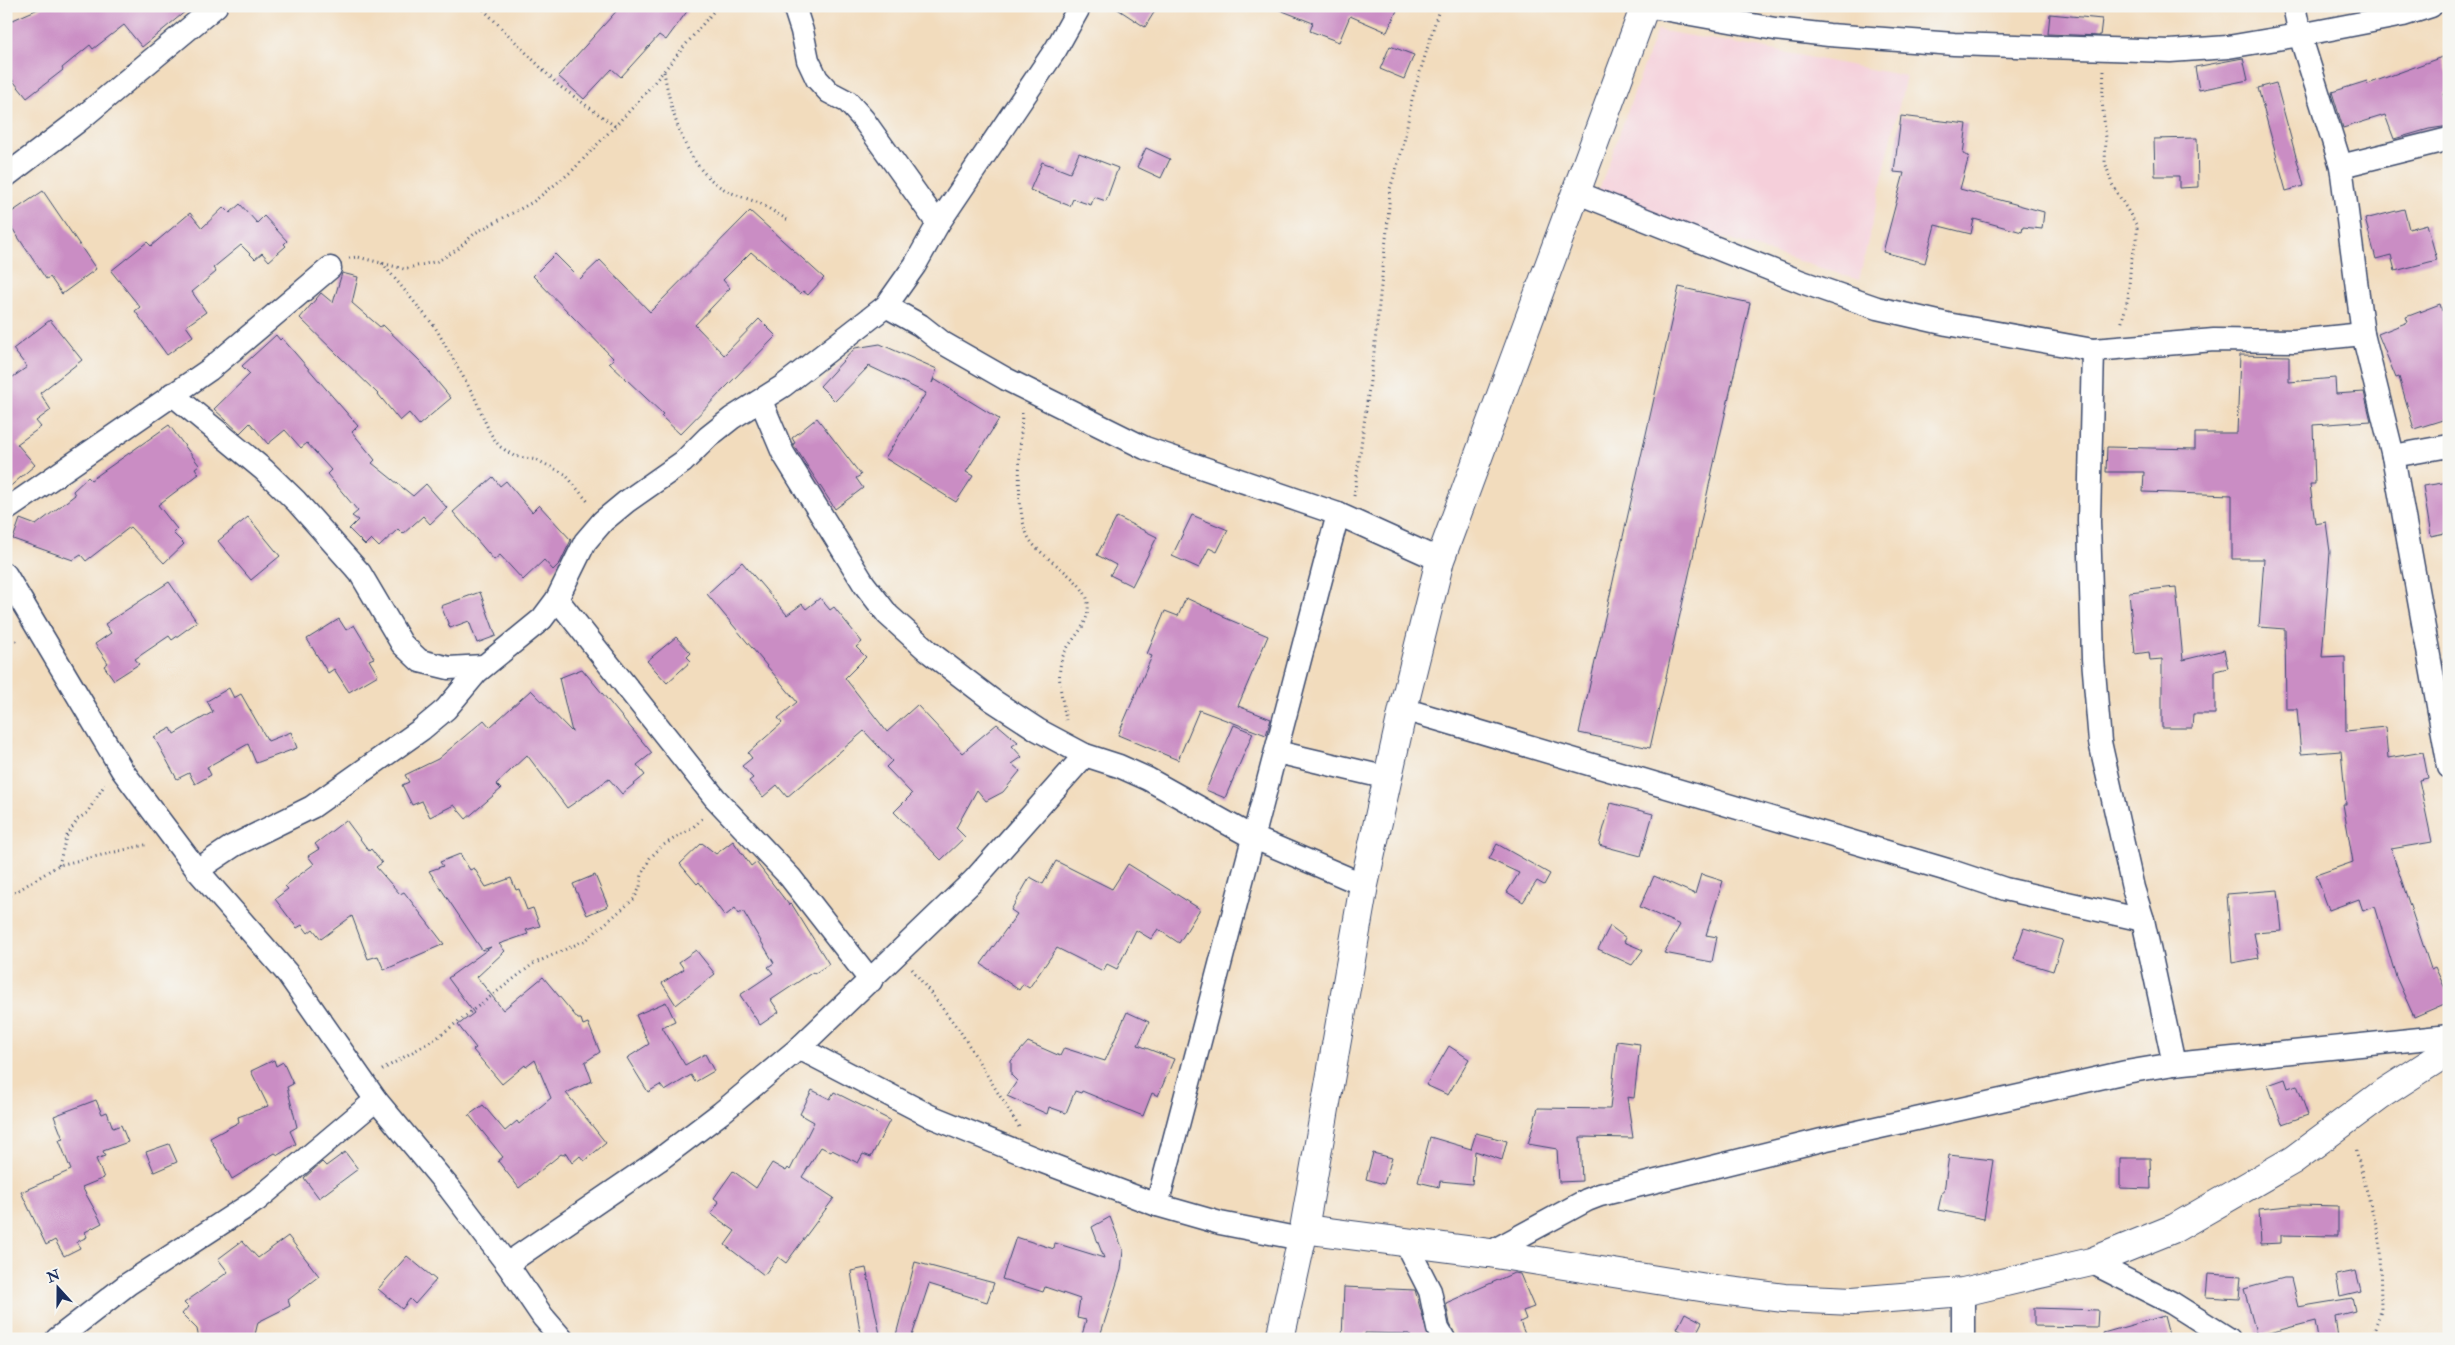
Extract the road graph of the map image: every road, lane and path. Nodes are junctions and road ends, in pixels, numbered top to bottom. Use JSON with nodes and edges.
{"nodes":[{"id":1,"x":216,"y":6,"type":"edge"},
{"id":2,"x":480,"y":6,"type":"edge"},
{"id":3,"x":718,"y":6,"type":"edge"},
{"id":4,"x":794,"y":6,"type":"edge"},
{"id":5,"x":1080,"y":6,"type":"edge"},
{"id":6,"x":1440,"y":6,"type":"edge"},
{"id":7,"x":1646,"y":6,"type":"edge"},
{"id":8,"x":2294,"y":6,"type":"edge"},
{"id":9,"x":2431,"y":6,"type":"edge"},
{"id":10,"x":2300,"y":35,"type":"junction"},
{"id":11,"x":2107,"y":49,"type":"junction"},
{"id":12,"x":664,"y":71,"type":"junction"},
{"id":13,"x":615,"y":126,"type":"junction"},
{"id":14,"x":2449,"y":139,"type":"edge"},
{"id":15,"x":2341,"y":166,"type":"junction"},
{"id":16,"x":6,"y":176,"type":"edge"},
{"id":17,"x":1578,"y":193,"type":"junction"},
{"id":18,"x":788,"y":220,"type":"dead end"},
{"id":19,"x":938,"y":224,"type":"junction"},
{"id":20,"x":382,"y":263,"type":"junction"},
{"id":21,"x":330,"y":268,"type":"joint"},
{"id":22,"x":886,"y":306,"type":"junction"},
{"id":23,"x":2363,"y":334,"type":"junction"},
{"id":24,"x":2121,"y":349,"type":"junction"},
{"id":25,"x":2093,"y":350,"type":"junction"},
{"id":26,"x":1014,"y":383,"type":"junction"},
{"id":27,"x":172,"y":394,"type":"junction"},
{"id":28,"x":761,"y":401,"type":"junction"},
{"id":29,"x":2449,"y":446,"type":"edge"},
{"id":30,"x":2393,"y":456,"type":"junction"},
{"id":31,"x":6,"y":510,"type":"edge"},
{"id":32,"x":1345,"y":517,"type":"junction"},
{"id":33,"x":604,"y":521,"type":"junction"},
{"id":34,"x":1440,"y":560,"type":"junction"},
{"id":35,"x":6,"y":575,"type":"edge"},
{"id":36,"x":557,"y":599,"type":"junction"},
{"id":37,"x":484,"y":666,"type":"junction"},
{"id":38,"x":1402,"y":709,"type":"junction"},
{"id":39,"x":1078,"y":751,"type":"junction"},
{"id":40,"x":1277,"y":752,"type":"junction"},
{"id":41,"x":119,"y":765,"type":"junction"},
{"id":42,"x":2449,"y":767,"type":"edge"},
{"id":43,"x":1388,"y":778,"type":"junction"},
{"id":44,"x":715,"y":798,"type":"junction"},
{"id":45,"x":1252,"y":838,"type":"junction"},
{"id":46,"x":174,"y":839,"type":"junction"},
{"id":47,"x":59,"y":865,"type":"junction"},
{"id":48,"x":197,"y":870,"type":"junction"},
{"id":49,"x":1364,"y":885,"type":"junction"},
{"id":50,"x":6,"y":898,"type":"edge"},
{"id":51,"x":2143,"y":920,"type":"junction"},
{"id":52,"x":898,"y":952,"type":"junction"},
{"id":53,"x":871,"y":981,"type":"junction"},
{"id":54,"x":2449,"y":1036,"type":"edge"},
{"id":55,"x":799,"y":1048,"type":"junction"},
{"id":56,"x":2449,"y":1051,"type":"edge"},
{"id":57,"x":2174,"y":1064,"type":"junction"},
{"id":58,"x":362,"y":1082,"type":"junction"},
{"id":59,"x":376,"y":1100,"type":"junction"},
{"id":60,"x":2356,"y":1151,"type":"dead end"},
{"id":61,"x":1041,"y":1162,"type":"junction"},
{"id":62,"x":1157,"y":1205,"type":"junction"},
{"id":63,"x":1302,"y":1234,"type":"junction"},
{"id":64,"x":1405,"y":1242,"type":"junction"},
{"id":65,"x":1489,"y":1253,"type":"junction"},
{"id":66,"x":2091,"y":1262,"type":"junction"},
{"id":67,"x":506,"y":1264,"type":"junction"},
{"id":68,"x":1963,"y":1292,"type":"junction"},
{"id":69,"x":57,"y":1339,"type":"edge"},
{"id":70,"x":562,"y":1339,"type":"edge"},
{"id":71,"x":1280,"y":1339,"type":"edge"},
{"id":72,"x":1444,"y":1339,"type":"edge"},
{"id":73,"x":1963,"y":1339,"type":"edge"},
{"id":74,"x":2229,"y":1339,"type":"edge"},
{"id":75,"x":2371,"y":1339,"type":"edge"}],
"edges":[{"from":1,"to":16,"type":"street"},
{"from":2,"to":13,"type":"path"},
{"from":3,"to":12,"type":"path"},
{"from":4,"to":19,"type":"street"},
{"from":5,"to":19,"type":"street"},
{"from":6,"to":32,"type":"path"},
{"from":7,"to":11,"type":"street"},
{"from":7,"to":17,"type":"main road"},
{"from":8,"to":10,"type":"street"},
{"from":9,"to":10,"type":"street"},
{"from":10,"to":11,"type":"street"},
{"from":10,"to":15,"type":"street"},
{"from":11,"to":24,"type":"path"},
{"from":12,"to":13,"type":"path"},
{"from":12,"to":18,"type":"path"},
{"from":13,"to":20,"type":"path"},
{"from":14,"to":15,"type":"street"},
{"from":15,"to":23,"type":"street"},
{"from":17,"to":25,"type":"street"},
{"from":17,"to":34,"type":"main road"},
{"from":19,"to":22,"type":"street"},
{"from":20,"to":21,"type":"path"},
{"from":20,"to":33,"type":"path"},
{"from":21,"to":27,"type":"street"},
{"from":22,"to":26,"type":"street"},
{"from":22,"to":28,"type":"street"},
{"from":23,"to":24,"type":"street"},
{"from":23,"to":30,"type":"street"},
{"from":24,"to":25,"type":"street"},
{"from":25,"to":51,"type":"street"},
{"from":26,"to":32,"type":"street"},
{"from":26,"to":39,"type":"path"},
{"from":27,"to":31,"type":"street"},
{"from":27,"to":37,"type":"street"},
{"from":28,"to":33,"type":"street"},
{"from":28,"to":39,"type":"street"},
{"from":29,"to":30,"type":"street"},
{"from":30,"to":42,"type":"street"},
{"from":32,"to":34,"type":"street"},
{"from":32,"to":40,"type":"street"},
{"from":33,"to":36,"type":"street"},
{"from":34,"to":38,"type":"main road"},
{"from":35,"to":41,"type":"street"},
{"from":36,"to":37,"type":"street"},
{"from":36,"to":44,"type":"street"},
{"from":37,"to":48,"type":"street"},
{"from":38,"to":43,"type":"main road"},
{"from":38,"to":51,"type":"street"},
{"from":39,"to":45,"type":"street"},
{"from":39,"to":52,"type":"street"},
{"from":40,"to":43,"type":"street"},
{"from":40,"to":45,"type":"street"},
{"from":41,"to":46,"type":"street"},
{"from":41,"to":47,"type":"path"},
{"from":43,"to":49,"type":"main road"},
{"from":44,"to":53,"type":"street"},
{"from":44,"to":58,"type":"path"},
{"from":45,"to":49,"type":"street"},
{"from":45,"to":62,"type":"street"},
{"from":46,"to":47,"type":"path"},
{"from":46,"to":48,"type":"street"},
{"from":47,"to":50,"type":"path"},
{"from":48,"to":58,"type":"street"},
{"from":49,"to":63,"type":"main road"},
{"from":51,"to":57,"type":"street"},
{"from":52,"to":53,"type":"street"},
{"from":52,"to":61,"type":"path"},
{"from":53,"to":55,"type":"street"},
{"from":54,"to":57,"type":"street"},
{"from":55,"to":61,"type":"street"},
{"from":55,"to":67,"type":"street"},
{"from":56,"to":66,"type":"main road"},
{"from":57,"to":65,"type":"street"},
{"from":58,"to":59,"type":"street"},
{"from":59,"to":67,"type":"street"},
{"from":59,"to":69,"type":"street"},
{"from":60,"to":75,"type":"path"},
{"from":61,"to":62,"type":"street"},
{"from":62,"to":63,"type":"street"},
{"from":63,"to":64,"type":"main road"},
{"from":63,"to":71,"type":"main road"},
{"from":64,"to":65,"type":"main road"},
{"from":64,"to":72,"type":"street"},
{"from":65,"to":68,"type":"main road"},
{"from":66,"to":68,"type":"main road"},
{"from":66,"to":74,"type":"street"},
{"from":67,"to":70,"type":"street"},
{"from":68,"to":73,"type":"street"}]}
